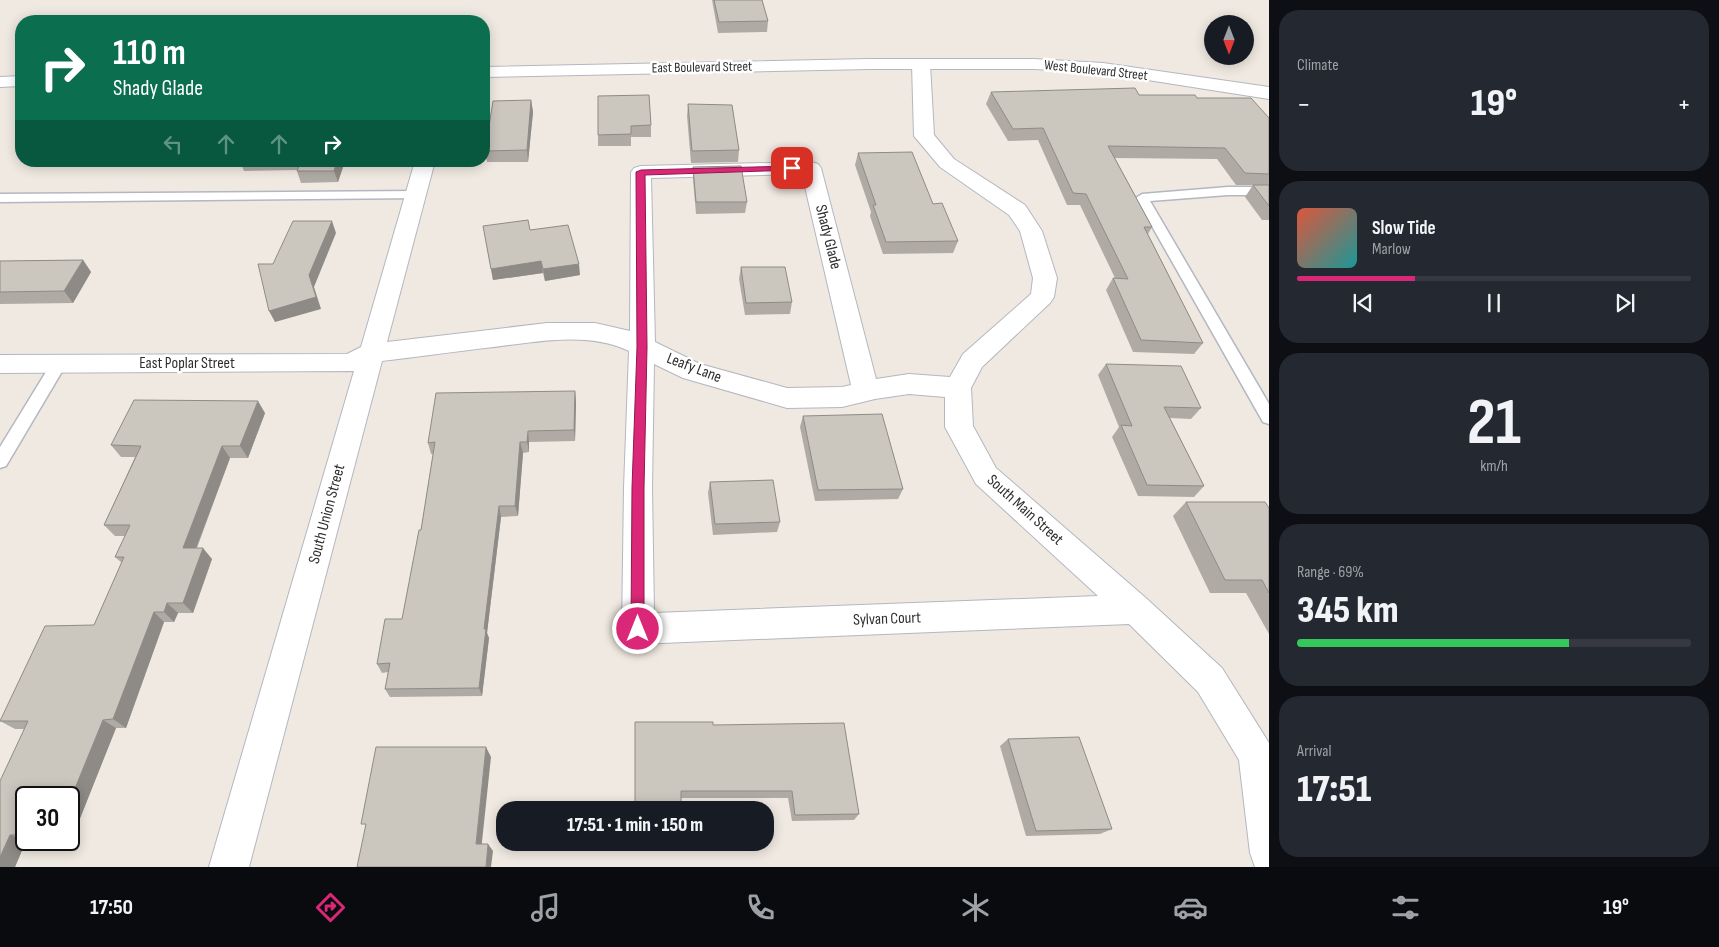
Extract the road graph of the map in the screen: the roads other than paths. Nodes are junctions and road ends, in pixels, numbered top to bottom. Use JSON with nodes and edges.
{"nodes":[{"id":1,"x":921,"y":64,"type":"junction"},
{"id":2,"x":490,"y":72,"type":"edge"},
{"id":3,"x":15,"y":81,"type":"edge"},
{"id":4,"x":0,"y":82,"type":"edge"},
{"id":5,"x":1269,"y":94,"type":"edge"},
{"id":6,"x":423,"y":167,"type":"edge"},
{"id":7,"x":1269,"y":191,"type":"edge"},
{"id":8,"x":416,"y":195,"type":"junction"},
{"id":9,"x":0,"y":198,"type":"edge"},
{"id":10,"x":642,"y":347,"type":"junction"},
{"id":11,"x":371,"y":353,"type":"junction"},
{"id":12,"x":59,"y":363,"type":"junction"},
{"id":13,"x":0,"y":364,"type":"edge"},
{"id":14,"x":958,"y":388,"type":"junction"},
{"id":15,"x":866,"y":391,"type":"junction"},
{"id":16,"x":1269,"y":418,"type":"edge"},
{"id":17,"x":0,"y":461,"type":"edge"},
{"id":18,"x":1136,"y":609,"type":"junction"},
{"id":19,"x":638,"y":629,"type":"joint"},
{"id":20,"x":1269,"y":854,"type":"edge"},
{"id":21,"x":229,"y":867,"type":"edge"}],
"edges":[{"from":1,"to":2,"type":"street","name":"East Boulevard Street"},
{"from":1,"to":5,"type":"street","name":"West Boulevard Street"},
{"from":1,"to":14,"type":"street","name":"South Main Street"},
{"from":3,"to":4,"type":"street"},
{"from":6,"to":8,"type":"street","name":"South Union Street"},
{"from":7,"to":16,"type":"lane"},
{"from":8,"to":9,"type":"lane"},
{"from":8,"to":11,"type":"street","name":"South Union Street"},
{"from":10,"to":11,"type":"street","name":"Leafy Lane"},
{"from":10,"to":15,"type":"street","name":"Leafy Lane"},
{"from":10,"to":15,"type":"street","name":"Shady Glade"},
{"from":10,"to":19,"type":"street","name":"Shady Glade"},
{"from":11,"to":12,"type":"street","name":"East Poplar Street"},
{"from":11,"to":21,"type":"street","name":"South Union Street"},
{"from":12,"to":13,"type":"street","name":"East Poplar Street"},
{"from":12,"to":17,"type":"lane"},
{"from":14,"to":15,"type":"street","name":"Leafy Lane"},
{"from":14,"to":18,"type":"street","name":"South Main Street"},
{"from":18,"to":19,"type":"street","name":"Sylvan Court"},
{"from":18,"to":20,"type":"street","name":"South Main Street"}]}
